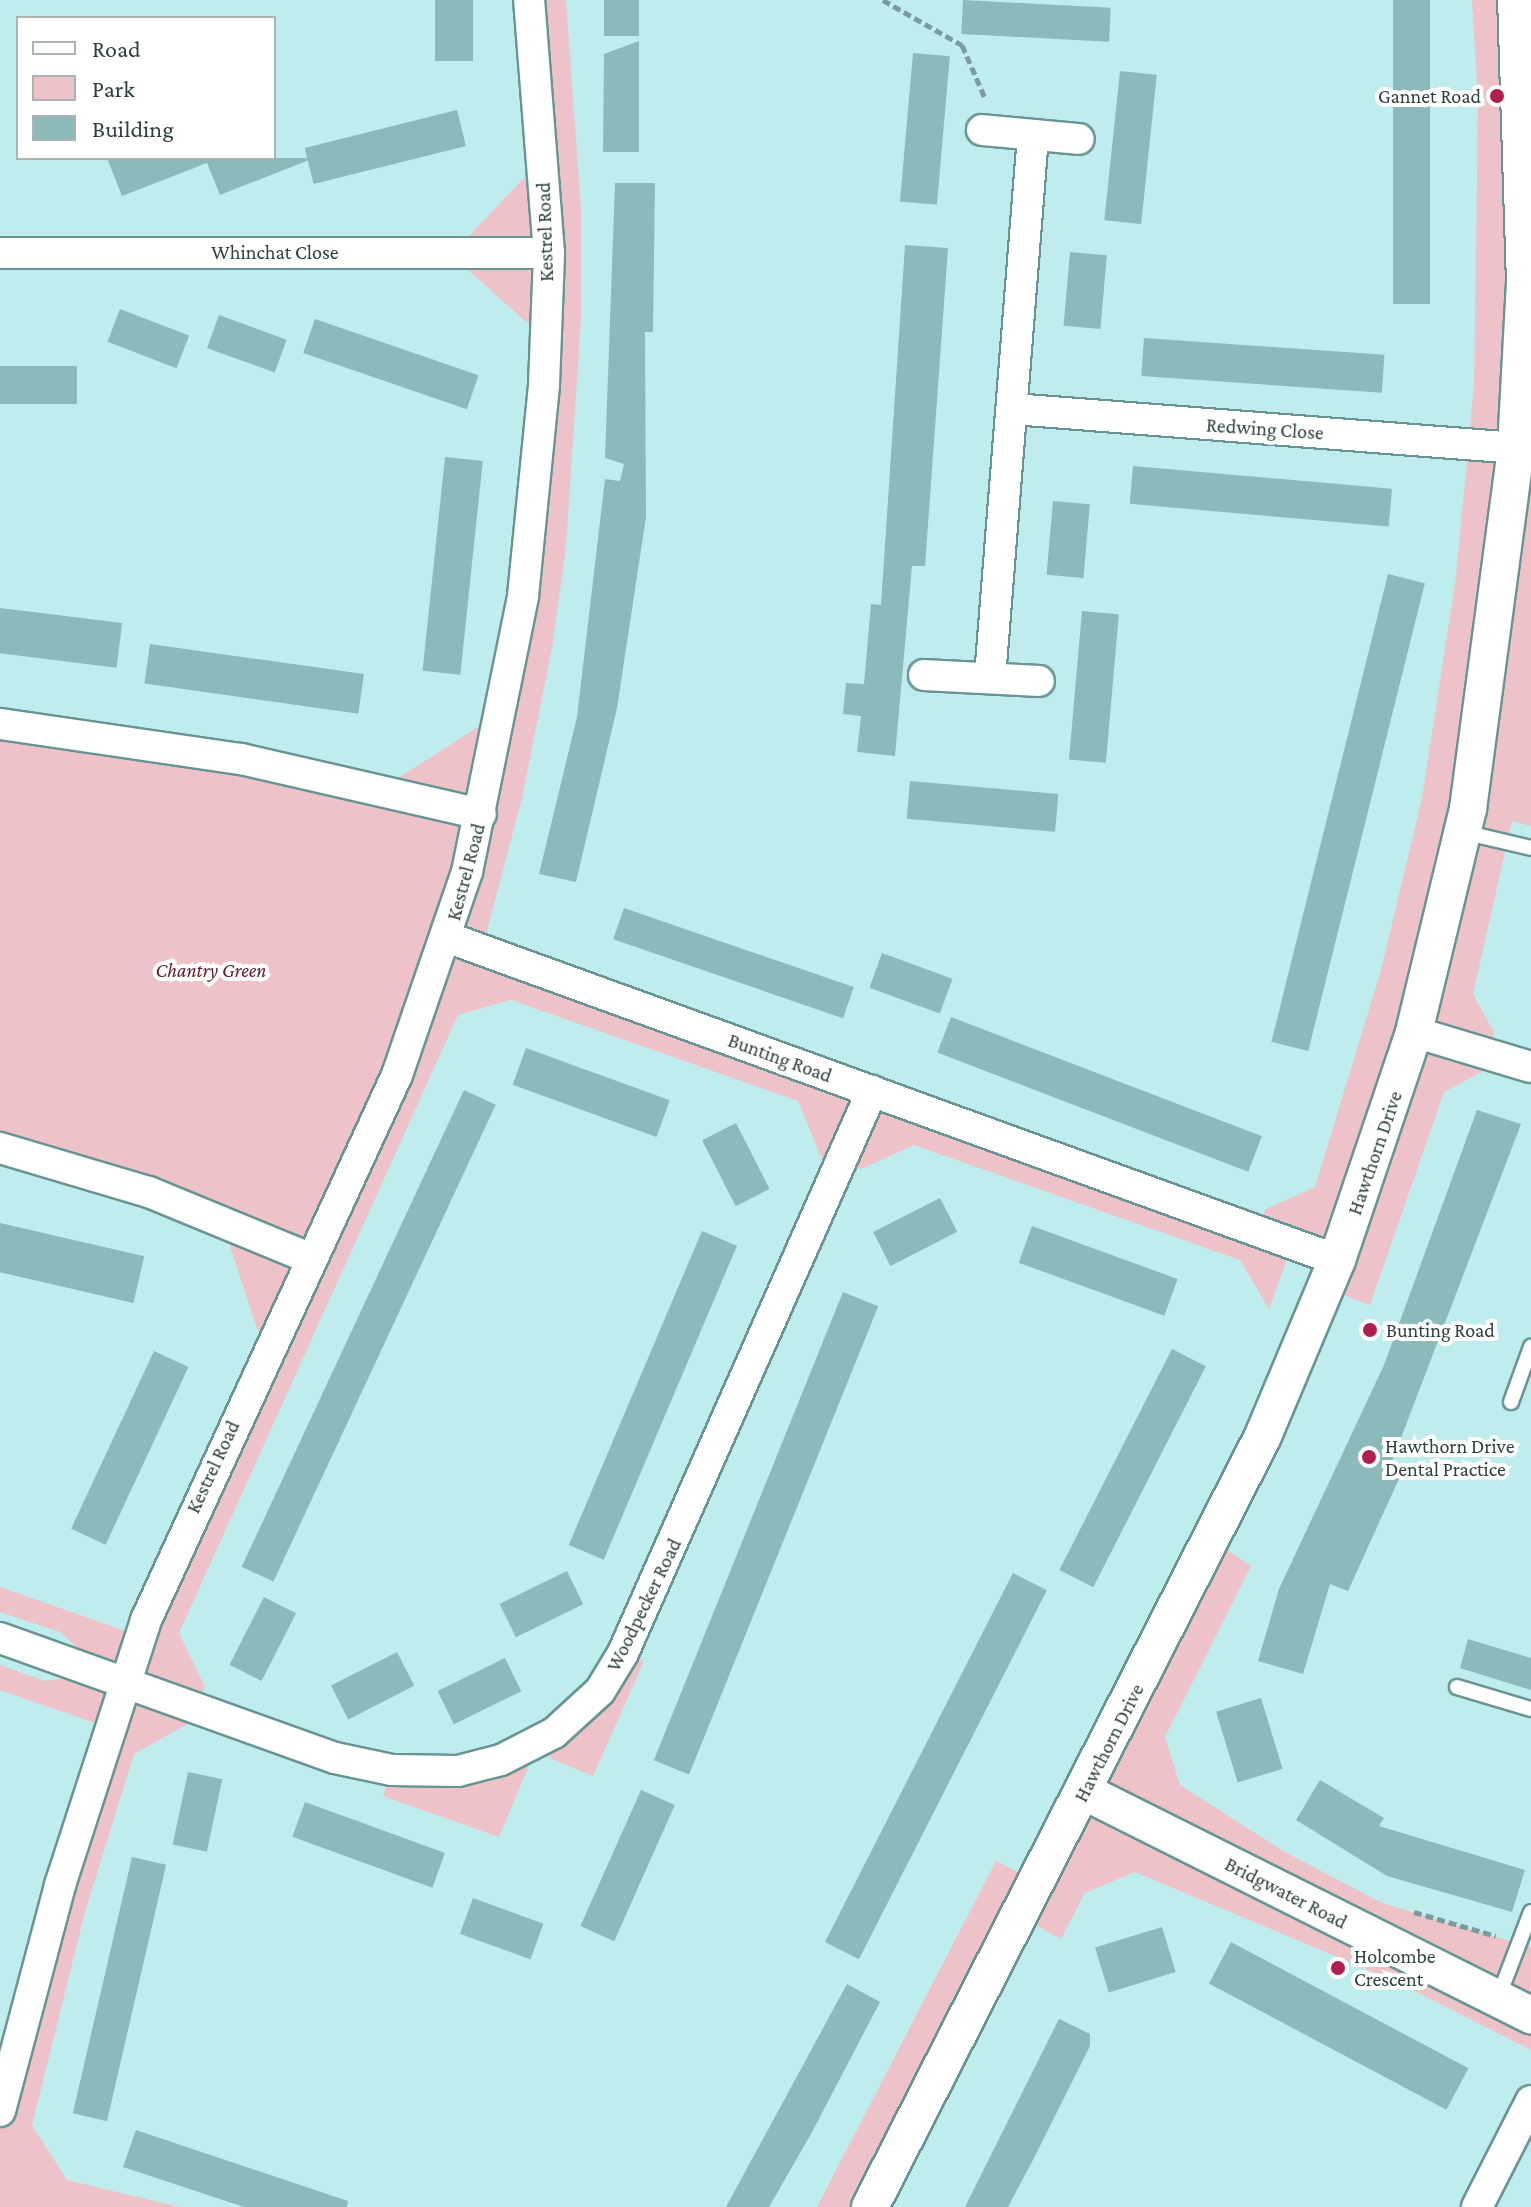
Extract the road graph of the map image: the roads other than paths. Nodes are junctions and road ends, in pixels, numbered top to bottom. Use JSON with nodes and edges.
{"nodes":[{"id":1,"x":529,"y":0,"type":"edge"},
{"id":2,"x":1516,"y":0,"type":"edge"},
{"id":3,"x":983,"y":118,"type":"road end"},
{"id":4,"x":1033,"y":135,"type":"junction"},
{"id":5,"x":1079,"y":139,"type":"dead end"},
{"id":6,"x":1528,"y":210,"type":"edge"},
{"id":7,"x":0,"y":253,"type":"edge"},
{"id":8,"x":549,"y":253,"type":"junction"},
{"id":9,"x":1013,"y":409,"type":"junction"},
{"id":10,"x":1516,"y":448,"type":"junction"},
{"id":11,"x":924,"y":675,"type":"dead end"},
{"id":12,"x":990,"y":677,"type":"junction"},
{"id":13,"x":1039,"y":681,"type":"dead end"},
{"id":14,"x":0,"y":724,"type":"edge"},
{"id":15,"x":481,"y":814,"type":"junction"},
{"id":16,"x":1463,"y":832,"type":"junction"},
{"id":17,"x":1531,"y":848,"type":"edge"},
{"id":18,"x":449,"y":938,"type":"junction"},
{"id":19,"x":1414,"y":1032,"type":"junction"},
{"id":20,"x":1531,"y":1067,"type":"edge"},
{"id":21,"x":872,"y":1091,"type":"junction"},
{"id":22,"x":0,"y":1148,"type":"edge"},
{"id":23,"x":309,"y":1258,"type":"junction"},
{"id":24,"x":1337,"y":1260,"type":"junction"},
{"id":25,"x":1531,"y":1347,"type":"edge"},
{"id":26,"x":1511,"y":1402,"type":"dead end"},
{"id":27,"x":0,"y":1638,"type":"edge"},
{"id":28,"x":125,"y":1682,"type":"junction"},
{"id":29,"x":1457,"y":1687,"type":"dead end"},
{"id":30,"x":1531,"y":1709,"type":"edge"},
{"id":31,"x":1085,"y":1792,"type":"junction"},
{"id":32,"x":1531,"y":1912,"type":"edge"},
{"id":33,"x":1498,"y":1998,"type":"junction"},
{"id":34,"x":1531,"y":2015,"type":"edge"},
{"id":35,"x":1531,"y":2101,"type":"edge"},
{"id":36,"x":0,"y":2111,"type":"edge"},
{"id":37,"x":870,"y":2207,"type":"edge"},
{"id":38,"x":1477,"y":2207,"type":"edge"}],
"edges":[{"from":1,"to":8,"type":"street","name":"Kestrel Road"},
{"from":2,"to":6,"type":"street","name":"Hawthorn Drive"},
{"from":3,"to":4,"type":"street"},
{"from":4,"to":5,"type":"street"},
{"from":4,"to":9,"type":"street"},
{"from":6,"to":10,"type":"street","name":"Hawthorn Drive"},
{"from":7,"to":8,"type":"street","name":"Whinchat Close"},
{"from":8,"to":15,"type":"street","name":"Kestrel Road"},
{"from":9,"to":10,"type":"street","name":"Redwing Close"},
{"from":9,"to":12,"type":"street"},
{"from":10,"to":16,"type":"street","name":"Hawthorn Drive"},
{"from":11,"to":12,"type":"street"},
{"from":12,"to":13,"type":"street"},
{"from":14,"to":15,"type":"street"},
{"from":15,"to":18,"type":"street","name":"Kestrel Road"},
{"from":16,"to":17,"type":"lane"},
{"from":16,"to":19,"type":"street","name":"Hawthorn Drive"},
{"from":18,"to":21,"type":"street","name":"Bunting Road"},
{"from":18,"to":23,"type":"street","name":"Kestrel Road"},
{"from":19,"to":20,"type":"street"},
{"from":19,"to":24,"type":"street","name":"Hawthorn Drive"},
{"from":21,"to":24,"type":"street","name":"Bunting Road"},
{"from":21,"to":28,"type":"street","name":"Woodpecker Road"},
{"from":22,"to":23,"type":"street"},
{"from":23,"to":28,"type":"street","name":"Kestrel Road"},
{"from":24,"to":31,"type":"street","name":"Hawthorn Drive"},
{"from":25,"to":26,"type":"lane"},
{"from":27,"to":28,"type":"street"},
{"from":28,"to":36,"type":"street","name":"Kestrel Road"},
{"from":29,"to":30,"type":"lane"},
{"from":31,"to":33,"type":"street","name":"Bridgwater Road"},
{"from":31,"to":37,"type":"street","name":"Hawthorn Drive"},
{"from":32,"to":33,"type":"lane"},
{"from":33,"to":34,"type":"street","name":"Bridgwater Road"},
{"from":35,"to":38,"type":"street"}]}
